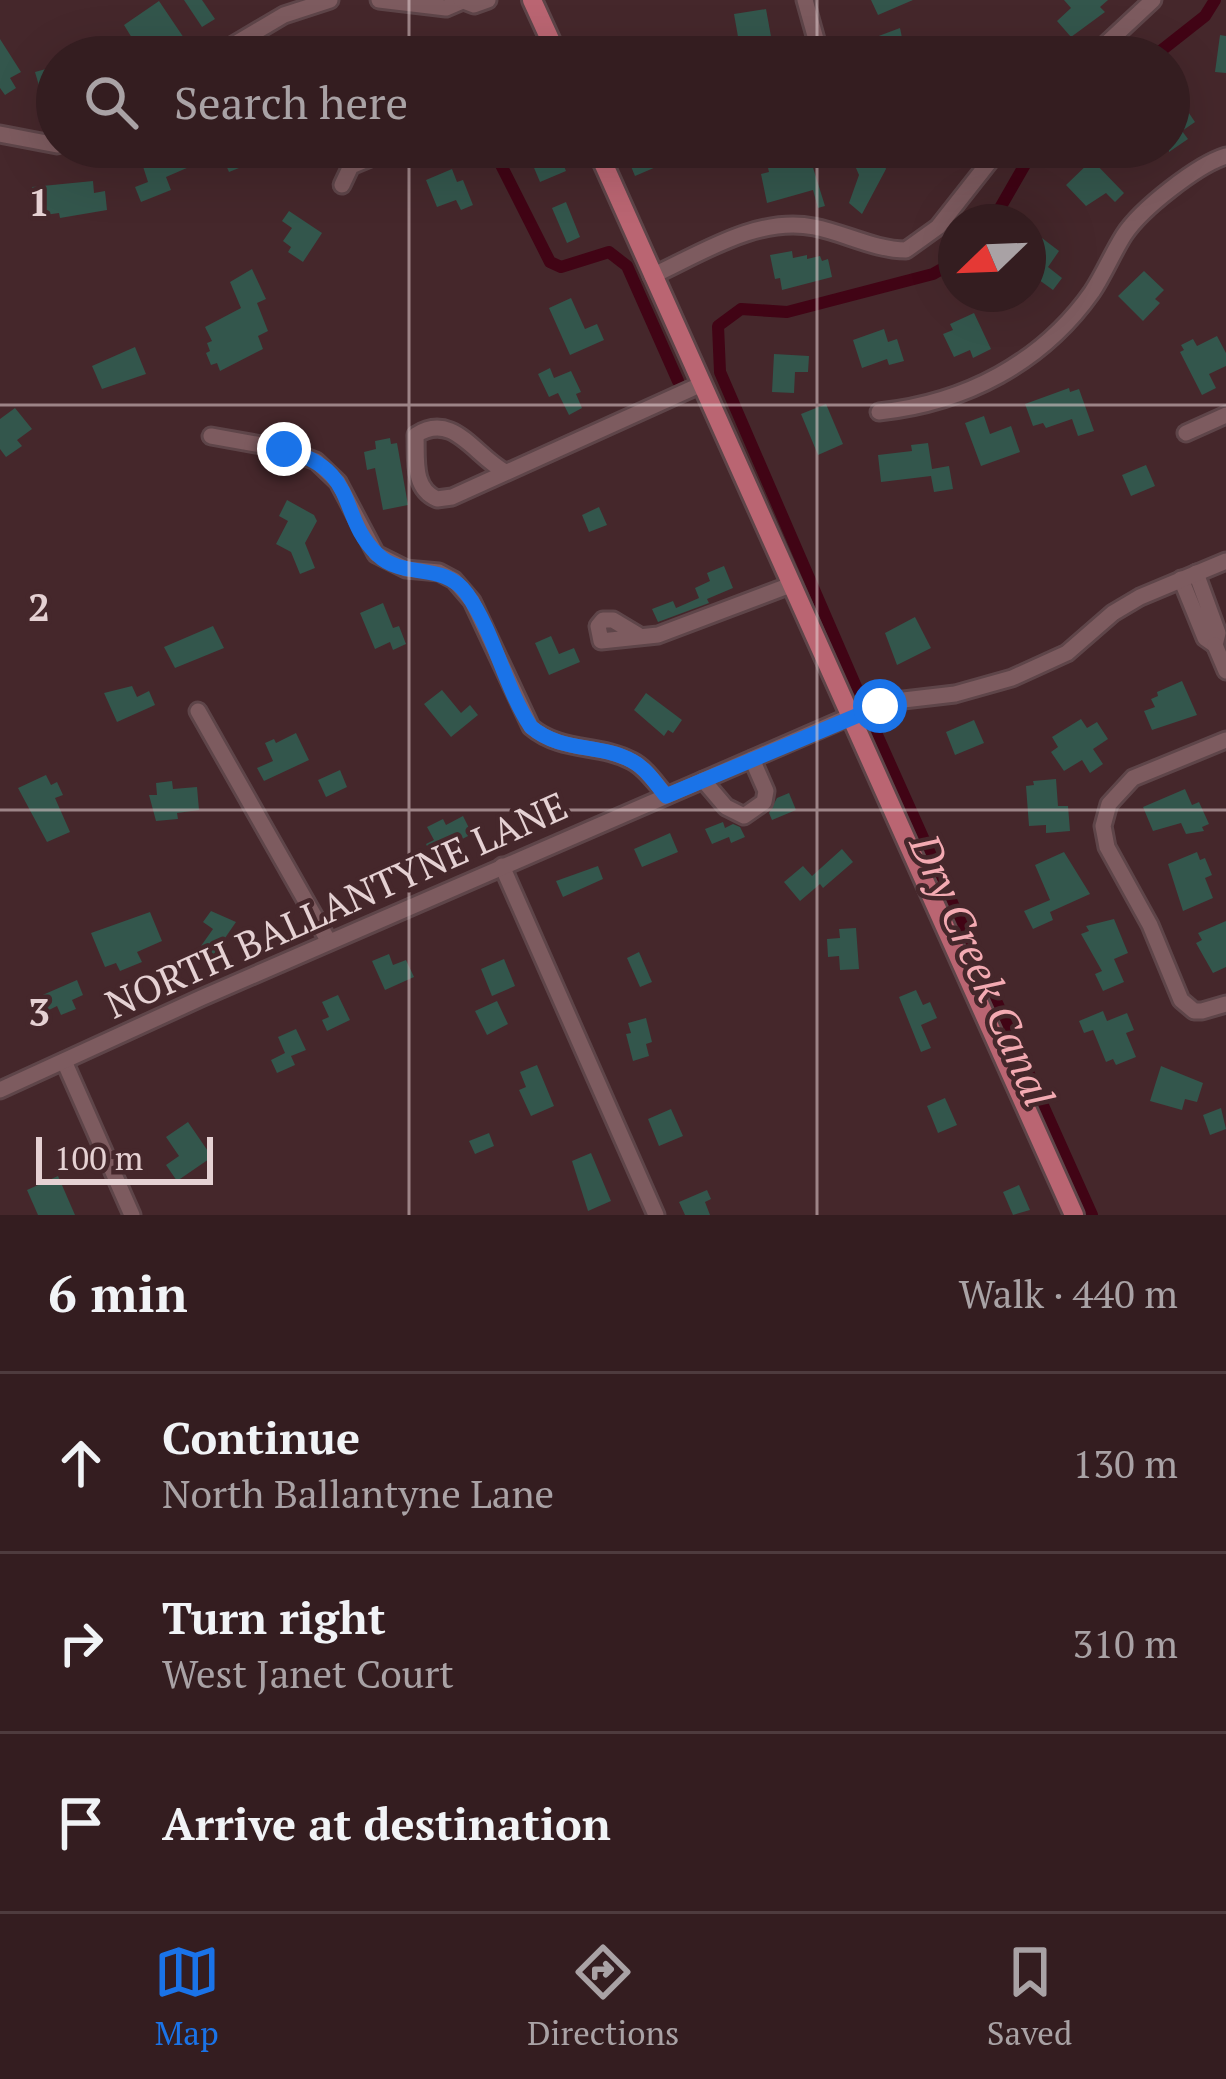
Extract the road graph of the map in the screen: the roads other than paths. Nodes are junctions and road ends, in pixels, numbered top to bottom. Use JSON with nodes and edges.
{"nodes":[{"id":1,"x":330,"y":0,"type":"edge"},
{"id":2,"x":379,"y":0,"type":"edge"},
{"id":3,"x":488,"y":0,"type":"edge"},
{"id":4,"x":532,"y":0,"type":"edge"},
{"id":5,"x":805,"y":0,"type":"edge"},
{"id":6,"x":1153,"y":0,"type":"edge"},
{"id":7,"x":461,"y":1,"type":"edge"},
{"id":8,"x":248,"y":36,"type":"edge"},
{"id":9,"x":548,"y":36,"type":"edge"},
{"id":10,"x":815,"y":36,"type":"edge"},
{"id":11,"x":1114,"y":36,"type":"edge"},
{"id":12,"x":0,"y":134,"type":"edge"},
{"id":13,"x":36,"y":141,"type":"edge"},
{"id":14,"x":1226,"y":156,"type":"edge"},
{"id":15,"x":350,"y":168,"type":"edge"},
{"id":16,"x":605,"y":168,"type":"edge"},
{"id":17,"x":984,"y":168,"type":"edge"},
{"id":18,"x":342,"y":184,"type":"dead end"},
{"id":19,"x":652,"y":276,"type":"junction"},
{"id":20,"x":702,"y":384,"type":"junction"},
{"id":21,"x":879,"y":412,"type":"dead end"},
{"id":22,"x":1226,"y":415,"type":"edge"},
{"id":23,"x":1186,"y":433,"type":"dead end"},
{"id":24,"x":211,"y":436,"type":"dead end"},
{"id":25,"x":505,"y":472,"type":"junction"},
{"id":26,"x":1226,"y":560,"type":"edge"},
{"id":27,"x":1188,"y":576,"type":"junction"},
{"id":28,"x":793,"y":584,"type":"junction"},
{"id":29,"x":638,"y":635,"type":"dead end"},
{"id":30,"x":1226,"y":671,"type":"edge"},
{"id":31,"x":198,"y":711,"type":"dead end"},
{"id":32,"x":851,"y":716,"type":"junction"},
{"id":33,"x":1226,"y":740,"type":"edge"},
{"id":34,"x":752,"y":759,"type":"junction"},
{"id":35,"x":703,"y":780,"type":"junction"},
{"id":36,"x":666,"y":796,"type":"junction"},
{"id":37,"x":502,"y":866,"type":"junction"},
{"id":38,"x":329,"y":942,"type":"junction"},
{"id":39,"x":1226,"y":1004,"type":"edge"},
{"id":40,"x":64,"y":1061,"type":"junction"},
{"id":41,"x":0,"y":1090,"type":"edge"},
{"id":42,"x":132,"y":1215,"type":"edge"},
{"id":43,"x":656,"y":1215,"type":"edge"},
{"id":44,"x":1074,"y":1215,"type":"edge"}],
"edges":[{"from":1,"to":8,"type":"street"},
{"from":2,"to":7,"type":"street"},
{"from":3,"to":7,"type":"street"},
{"from":4,"to":9,"type":"main road"},
{"from":5,"to":10,"type":"street"},
{"from":6,"to":11,"type":"street"},
{"from":12,"to":13,"type":"street"},
{"from":14,"to":21,"type":"street"},
{"from":15,"to":18,"type":"street"},
{"from":16,"to":19,"type":"main road"},
{"from":17,"to":19,"type":"street"},
{"from":19,"to":20,"type":"main road"},
{"from":20,"to":25,"type":"street"},
{"from":20,"to":28,"type":"main road"},
{"from":22,"to":23,"type":"street"},
{"from":24,"to":36,"type":"street"},
{"from":25,"to":25,"type":"street"},
{"from":26,"to":27,"type":"street","name":"NORTH BALLANTYNE LANE"},
{"from":27,"to":30,"type":"street"},
{"from":27,"to":32,"type":"street","name":"NORTH BALLANTYNE LANE"},
{"from":28,"to":29,"type":"street"},
{"from":28,"to":32,"type":"main road"},
{"from":31,"to":38,"type":"street"},
{"from":32,"to":34,"type":"street","name":"NORTH BALLANTYNE LANE"},
{"from":32,"to":44,"type":"main road"},
{"from":33,"to":39,"type":"street"},
{"from":34,"to":35,"type":"street","name":"NORTH BALLANTYNE LANE"},
{"from":34,"to":35,"type":"street"},
{"from":35,"to":36,"type":"street","name":"NORTH BALLANTYNE LANE"},
{"from":36,"to":37,"type":"street","name":"NORTH BALLANTYNE LANE"},
{"from":37,"to":38,"type":"street","name":"NORTH BALLANTYNE LANE"},
{"from":37,"to":43,"type":"street"},
{"from":38,"to":40,"type":"street","name":"NORTH BALLANTYNE LANE"},
{"from":40,"to":41,"type":"street","name":"NORTH BALLANTYNE LANE"},
{"from":40,"to":42,"type":"street"}]}
